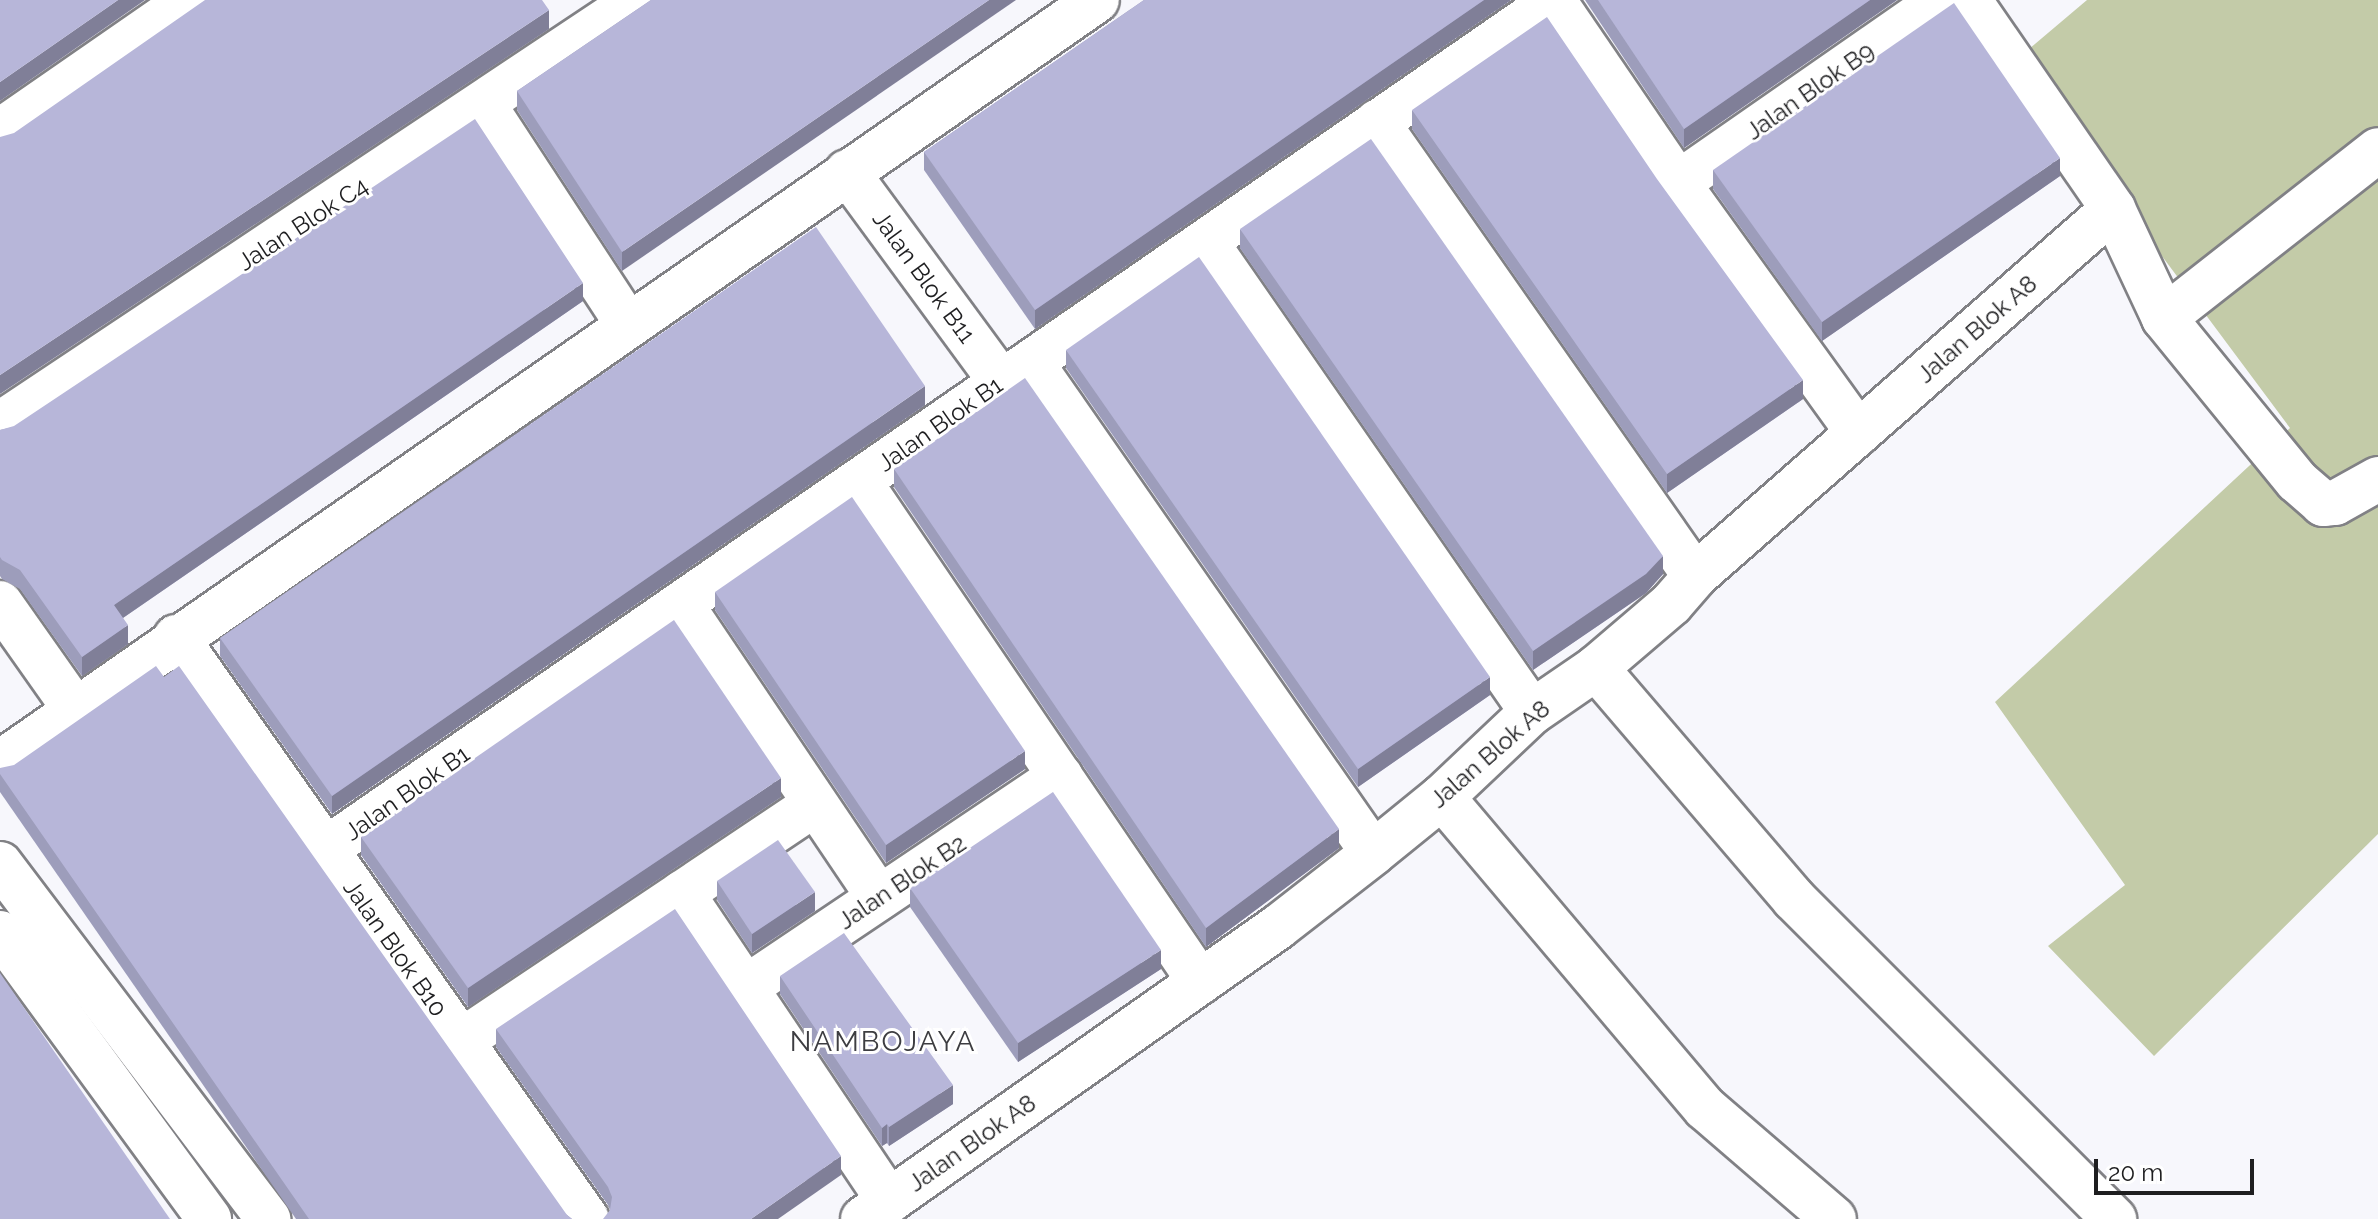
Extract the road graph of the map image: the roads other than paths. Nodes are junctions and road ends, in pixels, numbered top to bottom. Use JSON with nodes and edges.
{"nodes":[{"id":1,"x":189,"y":0,"type":"edge"},
{"id":2,"x":1097,"y":0,"type":"edge"},
{"id":3,"x":1554,"y":0,"type":"edge"},
{"id":4,"x":1941,"y":0,"type":"edge"},
{"id":5,"x":1969,"y":0,"type":"edge"},
{"id":6,"x":611,"y":7,"type":"edge"},
{"id":7,"x":484,"y":105,"type":"junction"},
{"id":8,"x":1377,"y":122,"type":"junction"},
{"id":9,"x":0,"y":131,"type":"edge"},
{"id":10,"x":2378,"y":150,"type":"edge"},
{"id":11,"x":847,"y":172,"type":"junction"},
{"id":12,"x":1678,"y":183,"type":"junction"},
{"id":13,"x":2113,"y":209,"type":"junction"},
{"id":14,"x":1206,"y":242,"type":"junction"},
{"id":15,"x":2164,"y":318,"type":"junction"},
{"id":16,"x":628,"y":325,"type":"junction"},
{"id":17,"x":1016,"y":372,"type":"junction"},
{"id":18,"x":0,"y":424,"type":"edge"},
{"id":19,"x":1858,"y":433,"type":"junction"},
{"id":20,"x":2378,"y":447,"type":"edge"},
{"id":21,"x":2378,"y":479,"type":"edge"},
{"id":22,"x":859,"y":481,"type":"junction"},
{"id":23,"x":2312,"y":497,"type":"junction"},
{"id":24,"x":1695,"y":576,"type":"junction"},
{"id":25,"x":0,"y":603,"type":"edge"},
{"id":26,"x":681,"y":604,"type":"junction"},
{"id":27,"x":176,"y":637,"type":"junction"},
{"id":28,"x":1596,"y":668,"type":"junction"},
{"id":29,"x":74,"y":708,"type":"junction"},
{"id":30,"x":1532,"y":712,"type":"junction"},
{"id":31,"x":0,"y":763,"type":"edge"},
{"id":32,"x":1060,"y":776,"type":"junction"},
{"id":33,"x":1442,"y":797,"type":"junction"},
{"id":34,"x":815,"y":804,"type":"junction"},
{"id":35,"x":326,"y":849,"type":"junction"},
{"id":36,"x":1373,"y":853,"type":"junction"},
{"id":37,"x":0,"y":864,"type":"edge"},
{"id":38,"x":682,"y":893,"type":"junction"},
{"id":39,"x":879,"y":898,"type":"junction"},
{"id":40,"x":0,"y":933,"type":"edge"},
{"id":41,"x":1200,"y":982,"type":"junction"},
{"id":42,"x":745,"y":988,"type":"junction"},
{"id":43,"x":461,"y":1041,"type":"junction"},
{"id":44,"x":876,"y":1210,"type":"edge"},
{"id":45,"x":568,"y":1212,"type":"edge"},
{"id":46,"x":209,"y":1219,"type":"edge"},
{"id":47,"x":268,"y":1219,"type":"edge"},
{"id":48,"x":1834,"y":1219,"type":"edge"},
{"id":49,"x":2114,"y":1219,"type":"edge"}],
"edges":[{"from":1,"to":9,"type":"street"},
{"from":2,"to":11,"type":"street"},
{"from":3,"to":8,"type":"street","name":"Jalan Blok B1"},
{"from":3,"to":12,"type":"street"},
{"from":4,"to":12,"type":"street","name":"Jalan Blok B9"},
{"from":5,"to":13,"type":"street"},
{"from":6,"to":7,"type":"street","name":"Jalan Blok C4"},
{"from":7,"to":16,"type":"street"},
{"from":7,"to":18,"type":"street","name":"Jalan Blok C4"},
{"from":8,"to":14,"type":"street","name":"Jalan Blok B1"},
{"from":8,"to":24,"type":"street"},
{"from":10,"to":15,"type":"street"},
{"from":11,"to":16,"type":"street"},
{"from":11,"to":17,"type":"street","name":"Jalan Blok B11"},
{"from":12,"to":19,"type":"street"},
{"from":13,"to":15,"type":"street"},
{"from":13,"to":19,"type":"street","name":"Jalan Blok A8"},
{"from":14,"to":17,"type":"street","name":"Jalan Blok B1"},
{"from":14,"to":30,"type":"street"},
{"from":15,"to":23,"type":"street"},
{"from":16,"to":27,"type":"street"},
{"from":17,"to":22,"type":"street","name":"Jalan Blok B1"},
{"from":17,"to":36,"type":"street","name":"Jalan Blok B11"},
{"from":19,"to":24,"type":"street","name":"Jalan Blok A8"},
{"from":20,"to":23,"type":"street"},
{"from":21,"to":23,"type":"street"},
{"from":22,"to":26,"type":"street","name":"Jalan Blok B1"},
{"from":22,"to":32,"type":"street"},
{"from":24,"to":28,"type":"street","name":"Jalan Blok A8"},
{"from":25,"to":29,"type":"street"},
{"from":26,"to":34,"type":"street"},
{"from":26,"to":35,"type":"street","name":"Jalan Blok B1"},
{"from":27,"to":29,"type":"street"},
{"from":27,"to":35,"type":"street","name":"Jalan Blok B10"},
{"from":28,"to":30,"type":"street","name":"Jalan Blok A8"},
{"from":28,"to":49,"type":"street"},
{"from":29,"to":31,"type":"street"},
{"from":30,"to":33,"type":"street","name":"Jalan Blok A8"},
{"from":32,"to":39,"type":"street","name":"Jalan Blok B2"},
{"from":32,"to":41,"type":"street"},
{"from":33,"to":36,"type":"street","name":"Jalan Blok A8"},
{"from":33,"to":48,"type":"street"},
{"from":34,"to":38,"type":"street"},
{"from":34,"to":39,"type":"street"},
{"from":35,"to":43,"type":"street","name":"Jalan Blok B10"},
{"from":36,"to":41,"type":"street","name":"Jalan Blok A8"},
{"from":37,"to":47,"type":"street"},
{"from":38,"to":42,"type":"street"},
{"from":38,"to":43,"type":"street"},
{"from":39,"to":42,"type":"street","name":"Jalan Blok B2"},
{"from":40,"to":46,"type":"street"},
{"from":41,"to":44,"type":"street","name":"Jalan Blok A8"},
{"from":42,"to":44,"type":"street"},
{"from":43,"to":45,"type":"street","name":"Jalan Blok B10"}]}
